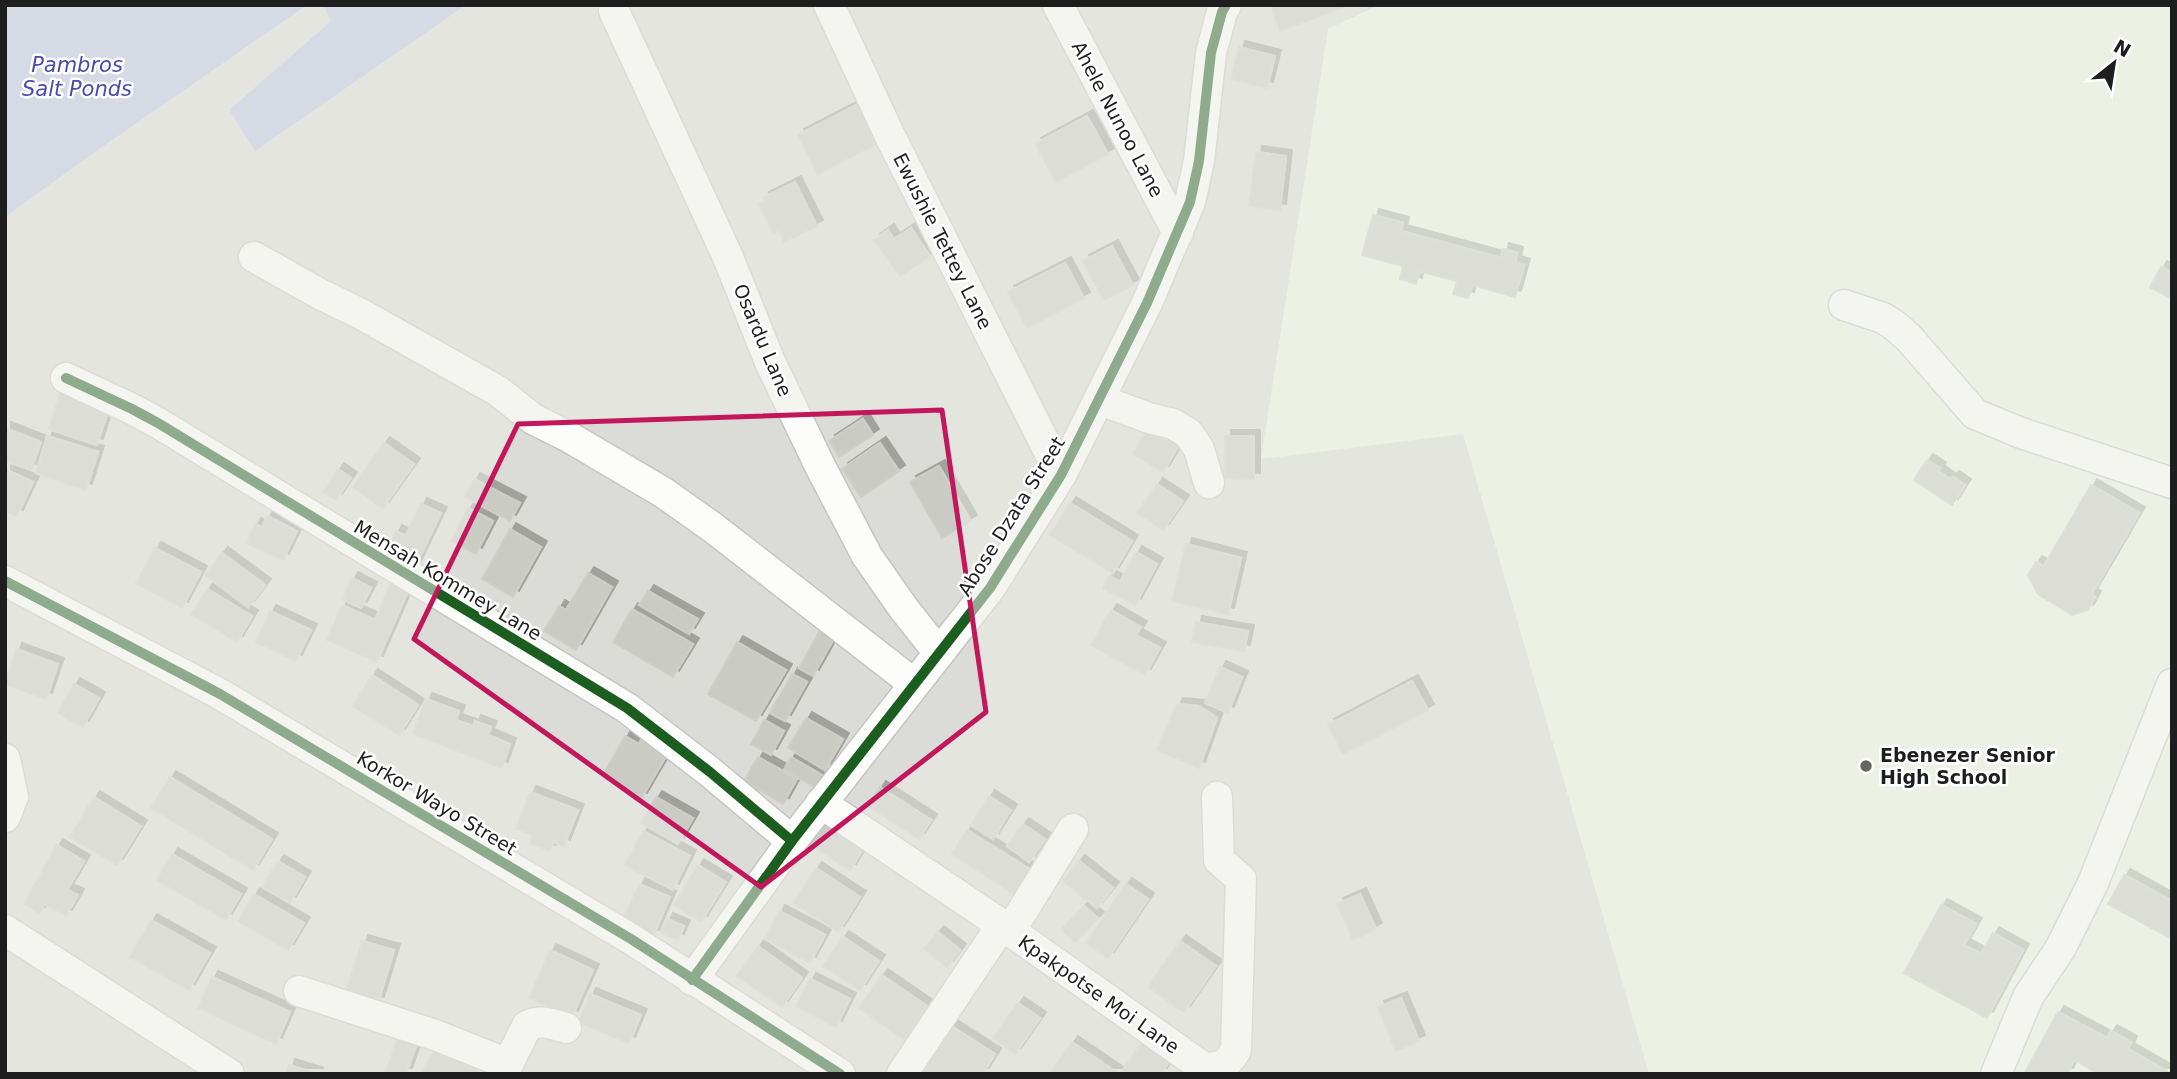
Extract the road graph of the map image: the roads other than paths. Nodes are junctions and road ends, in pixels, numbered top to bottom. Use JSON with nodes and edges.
{"nodes":[{"id":1,"x":829,"y":5,"type":"edge"},
{"id":2,"x":1058,"y":5,"type":"edge"},
{"id":3,"x":1226,"y":5,"type":"edge"},
{"id":4,"x":614,"y":11,"type":"dead end"},
{"id":5,"x":1178,"y":233,"type":"junction"},
{"id":6,"x":254,"y":257,"type":"dead end"},
{"id":7,"x":1844,"y":305,"type":"dead end"},
{"id":8,"x":66,"y":378,"type":"dead end"},
{"id":9,"x":1100,"y":400,"type":"junction"},
{"id":10,"x":1061,"y":475,"type":"junction"},
{"id":11,"x":1209,"y":483,"type":"dead end"},
{"id":12,"x":2172,"y":483,"type":"edge"},
{"id":13,"x":5,"y":582,"type":"edge"},
{"id":14,"x":939,"y":653,"type":"junction"},
{"id":15,"x":913,"y":684,"type":"junction"},
{"id":16,"x":2172,"y":684,"type":"edge"},
{"id":17,"x":5,"y":759,"type":"edge"},
{"id":18,"x":1217,"y":797,"type":"dead end"},
{"id":19,"x":821,"y":803,"type":"junction"},
{"id":20,"x":5,"y":817,"type":"edge"},
{"id":21,"x":1073,"y":830,"type":"dead end"},
{"id":22,"x":792,"y":841,"type":"junction"},
{"id":23,"x":1006,"y":928,"type":"junction"},
{"id":24,"x":5,"y":930,"type":"edge"},
{"id":25,"x":692,"y":980,"type":"junction"},
{"id":26,"x":299,"y":991,"type":"dead end"},
{"id":27,"x":566,"y":1028,"type":"dead end"},
{"id":28,"x":505,"y":1069,"type":"edge"},
{"id":29,"x":229,"y":1074,"type":"edge"},
{"id":30,"x":840,"y":1074,"type":"edge"},
{"id":31,"x":902,"y":1074,"type":"edge"},
{"id":32,"x":1996,"y":1074,"type":"edge"}],
"edges":[{"from":1,"to":10,"type":"street","name":"Ewushie Tettey Lane"},
{"from":2,"to":5,"type":"street","name":"Ahele Nunoo Lane"},
{"from":3,"to":5,"type":"street","name":"Abose Dzata Street"},
{"from":4,"to":14,"type":"street","name":"Osardu Lane"},
{"from":5,"to":9,"type":"street","name":"Abose Dzata Street"},
{"from":6,"to":15,"type":"street"},
{"from":7,"to":12,"type":"street"},
{"from":8,"to":22,"type":"street","name":"Mensah Kommey Lane"},
{"from":9,"to":10,"type":"street","name":"Abose Dzata Street"},
{"from":9,"to":11,"type":"street"},
{"from":10,"to":14,"type":"street","name":"Abose Dzata Street"},
{"from":13,"to":25,"type":"street","name":"Korkor Wayo Street"},
{"from":14,"to":15,"type":"street","name":"Abose Dzata Street"},
{"from":15,"to":19,"type":"street","name":"Abose Dzata Street"},
{"from":16,"to":32,"type":"street"},
{"from":17,"to":20,"type":"street"},
{"from":18,"to":23,"type":"street","name":"Kpakpotse Moi Lane"},
{"from":19,"to":22,"type":"street","name":"Abose Dzata Street"},
{"from":19,"to":23,"type":"street"},
{"from":21,"to":23,"type":"street"},
{"from":22,"to":25,"type":"street","name":"Abose Dzata Street"},
{"from":23,"to":31,"type":"street","name":"Kpakpotse Moi Lane"},
{"from":24,"to":29,"type":"street"},
{"from":25,"to":30,"type":"street","name":"Korkor Wayo Street"},
{"from":26,"to":28,"type":"street"},
{"from":27,"to":28,"type":"street"}]}
